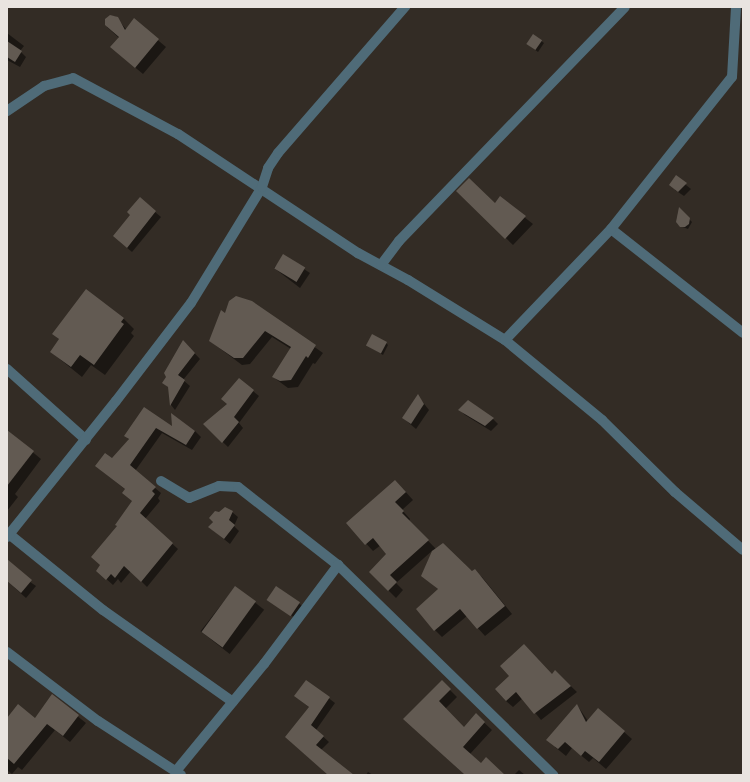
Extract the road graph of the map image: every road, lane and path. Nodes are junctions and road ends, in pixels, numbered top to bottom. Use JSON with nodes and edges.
{"nodes":[{"id":1,"x":405,"y":7,"type":"edge"},
{"id":2,"x":625,"y":7,"type":"edge"},
{"id":3,"x":738,"y":10,"type":"edge"},
{"id":4,"x":9,"y":108,"type":"edge"},
{"id":5,"x":262,"y":187,"type":"junction"},
{"id":6,"x":611,"y":229,"type":"junction"},
{"id":7,"x":381,"y":265,"type":"junction"},
{"id":8,"x":743,"y":333,"type":"edge"},
{"id":9,"x":506,"y":340,"type":"junction"},
{"id":10,"x":7,"y":369,"type":"edge"},
{"id":11,"x":86,"y":440,"type":"junction"},
{"id":12,"x":161,"y":481,"type":"dead end"},
{"id":13,"x":8,"y":536,"type":"edge"},
{"id":14,"x":743,"y":550,"type":"edge"},
{"id":15,"x":338,"y":565,"type":"junction"},
{"id":16,"x":7,"y":652,"type":"edge"},
{"id":17,"x":233,"y":702,"type":"junction"},
{"id":18,"x":179,"y":773,"type":"edge"},
{"id":19,"x":553,"y":775,"type":"edge"}],
"edges":[{"from":1,"to":5,"type":"street"},
{"from":2,"to":7,"type":"street"},
{"from":3,"to":6,"type":"street"},
{"from":4,"to":5,"type":"street"},
{"from":5,"to":7,"type":"street"},
{"from":5,"to":11,"type":"street"},
{"from":6,"to":8,"type":"street"},
{"from":6,"to":9,"type":"street"},
{"from":7,"to":9,"type":"street"},
{"from":9,"to":14,"type":"street"},
{"from":10,"to":11,"type":"street"},
{"from":11,"to":13,"type":"street"},
{"from":12,"to":15,"type":"street"},
{"from":13,"to":17,"type":"street"},
{"from":15,"to":17,"type":"street"},
{"from":15,"to":19,"type":"street"},
{"from":16,"to":18,"type":"street"},
{"from":17,"to":18,"type":"street"}]}
